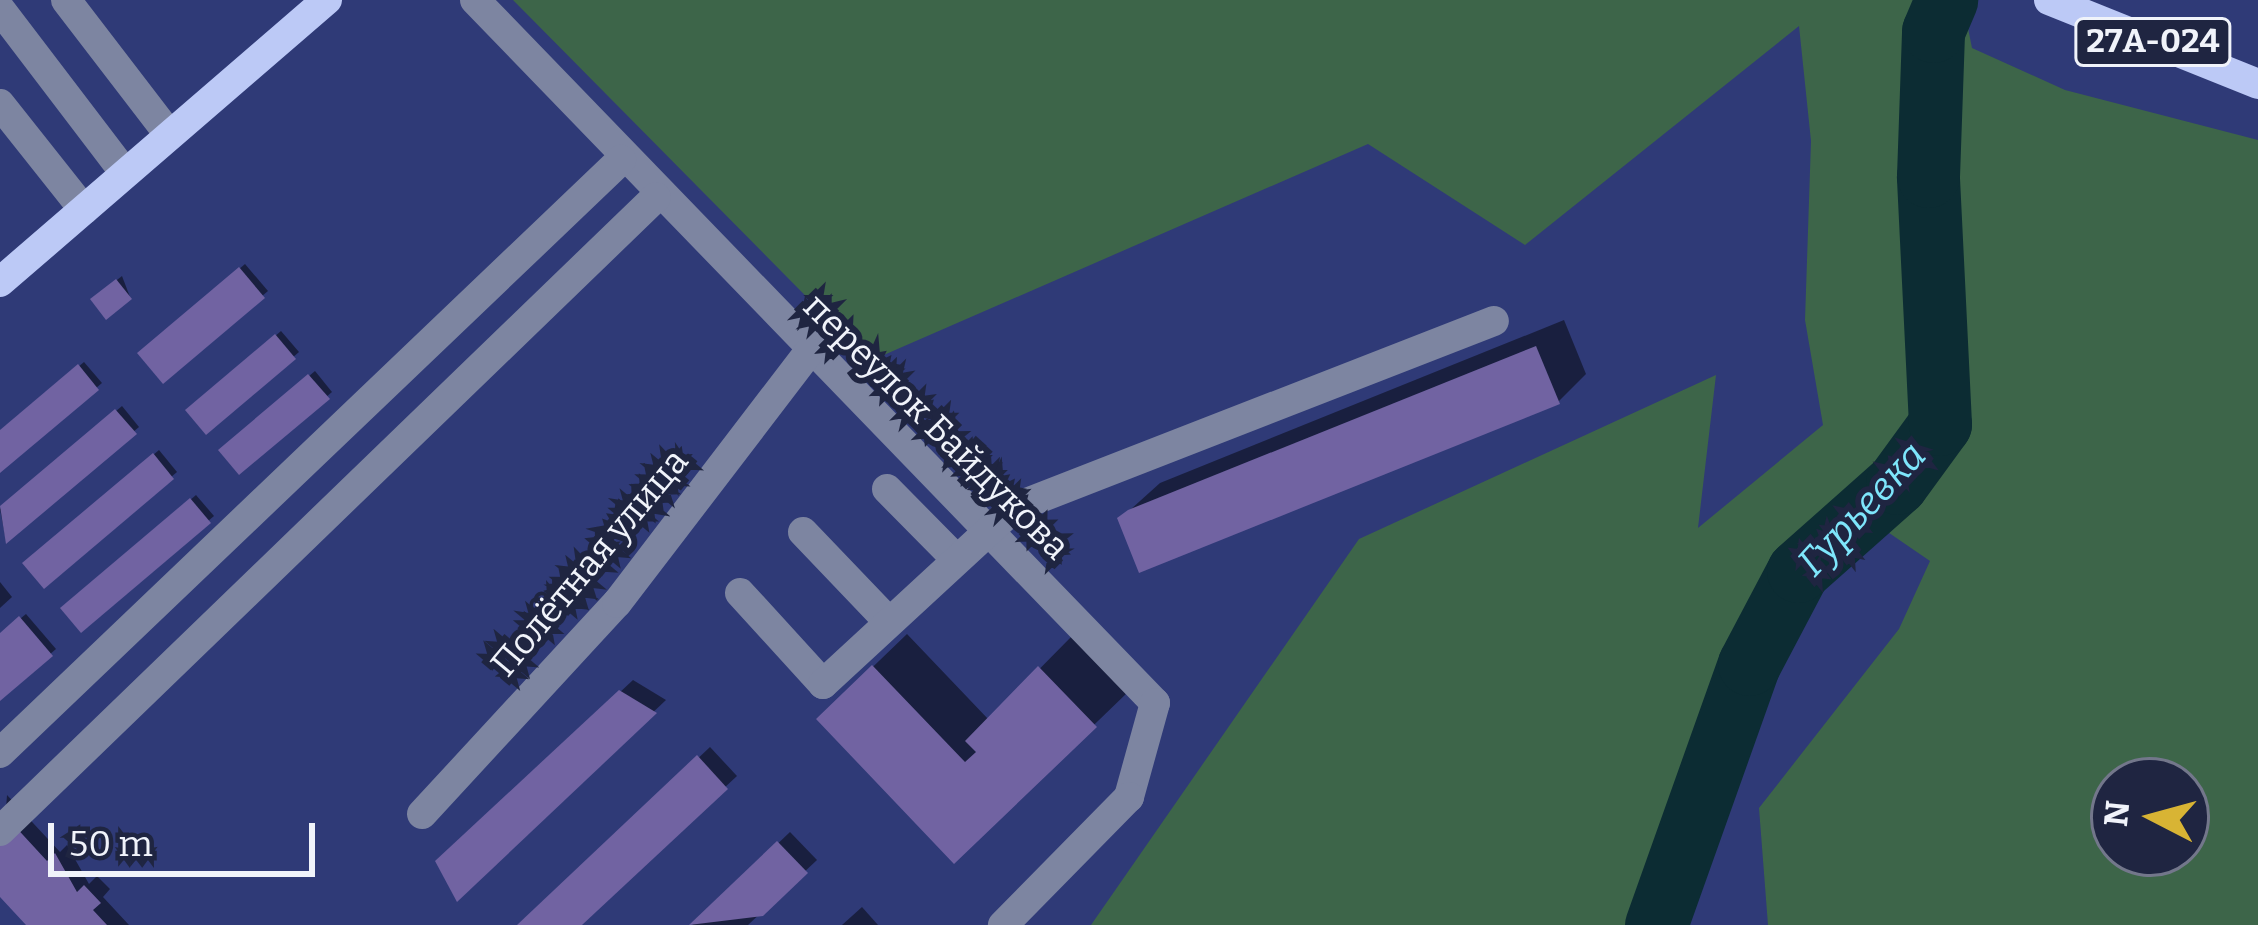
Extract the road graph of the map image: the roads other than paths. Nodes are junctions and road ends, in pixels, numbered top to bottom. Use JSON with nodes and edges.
{"nodes":[{"id":1,"x":66,"y":0,"type":"edge"},
{"id":2,"x":327,"y":0,"type":"edge"},
{"id":3,"x":475,"y":0,"type":"edge"},
{"id":4,"x":2049,"y":0,"type":"edge"},
{"id":5,"x":0,"y":9,"type":"edge"},
{"id":6,"x":2258,"y":84,"type":"edge"},
{"id":7,"x":0,"y":104,"type":"edge"},
{"id":8,"x":169,"y":134,"type":"junction"},
{"id":9,"x":621,"y":160,"type":"junction"},
{"id":10,"x":124,"y":173,"type":"junction"},
{"id":11,"x":656,"y":197,"type":"junction"},
{"id":12,"x":84,"y":209,"type":"junction"},
{"id":13,"x":0,"y":282,"type":"edge"},
{"id":14,"x":1494,"y":321,"type":"dead end"},
{"id":15,"x":808,"y":352,"type":"junction"},
{"id":16,"x":887,"y":489,"type":"dead end"},
{"id":17,"x":981,"y":530,"type":"junction"},
{"id":18,"x":803,"y":532,"type":"dead end"},
{"id":19,"x":955,"y":558,"type":"junction"},
{"id":20,"x":740,"y":593,"type":"dead end"},
{"id":21,"x":888,"y":621,"type":"junction"},
{"id":22,"x":0,"y":753,"type":"edge"},
{"id":23,"x":422,"y":814,"type":"dead end"},
{"id":24,"x":0,"y":831,"type":"edge"},
{"id":25,"x":1003,"y":925,"type":"edge"}],
"edges":[{"from":1,"to":8,"type":"street"},
{"from":2,"to":8,"type":"main road"},
{"from":3,"to":9,"type":"street","name":"переулок Байдукова"},
{"from":4,"to":6,"type":"main road","number":"27А-024"},
{"from":5,"to":10,"type":"street"},
{"from":7,"to":12,"type":"street"},
{"from":8,"to":10,"type":"main road"},
{"from":9,"to":11,"type":"street","name":"переулок Байдукова"},
{"from":9,"to":22,"type":"street"},
{"from":10,"to":12,"type":"main road"},
{"from":11,"to":15,"type":"street","name":"переулок Байдукова"},
{"from":11,"to":24,"type":"street"},
{"from":12,"to":13,"type":"main road"},
{"from":14,"to":17,"type":"street"},
{"from":15,"to":17,"type":"street","name":"переулок Байдукова"},
{"from":15,"to":23,"type":"street","name":"Полётная улица"},
{"from":16,"to":19,"type":"street"},
{"from":17,"to":19,"type":"street"},
{"from":17,"to":25,"type":"street","name":"переулок Байдукова"},
{"from":18,"to":21,"type":"street"},
{"from":19,"to":21,"type":"street"},
{"from":20,"to":21,"type":"street"}]}
